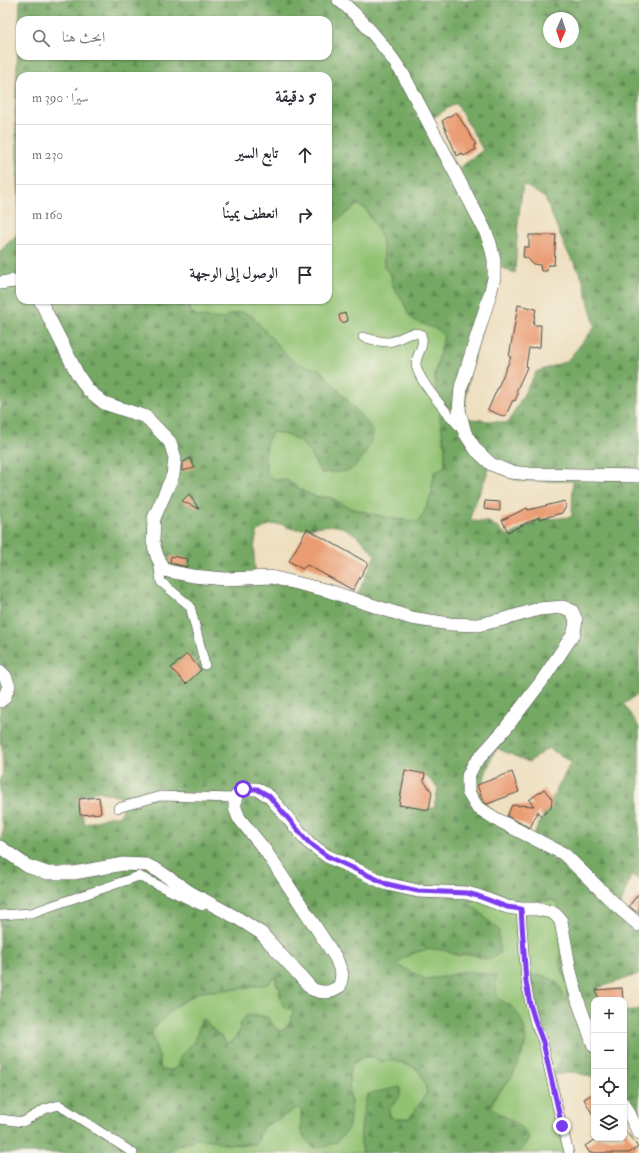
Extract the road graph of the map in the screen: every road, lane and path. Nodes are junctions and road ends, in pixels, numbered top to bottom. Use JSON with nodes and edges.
{"nodes":[{"id":1,"x":340,"y":0,"type":"edge"},
{"id":2,"x":16,"y":281,"type":"edge"},
{"id":3,"x":0,"y":283,"type":"edge"},
{"id":4,"x":42,"y":304,"type":"edge"},
{"id":5,"x":363,"y":337,"type":"dead end"},
{"id":6,"x":465,"y":433,"type":"junction"},
{"id":7,"x":639,"y":476,"type":"edge"},
{"id":8,"x":157,"y":556,"type":"junction"},
{"id":9,"x":205,"y":665,"type":"dead end"},
{"id":10,"x":0,"y":671,"type":"edge"},
{"id":11,"x":0,"y":701,"type":"edge"},
{"id":12,"x":235,"y":798,"type":"junction"},
{"id":13,"x":118,"y":808,"type":"dead end"},
{"id":14,"x":0,"y":848,"type":"edge"},
{"id":15,"x":214,"y":905,"type":"junction"},
{"id":16,"x":521,"y":909,"type":"junction"},
{"id":17,"x":0,"y":915,"type":"edge"},
{"id":18,"x":639,"y":925,"type":"edge"},
{"id":19,"x":591,"y":1038,"type":"edge"},
{"id":20,"x":624,"y":1105,"type":"edge"},
{"id":21,"x":0,"y":1119,"type":"edge"},
{"id":22,"x":639,"y":1134,"type":"edge"},
{"id":23,"x":133,"y":1153,"type":"edge"},
{"id":24,"x":570,"y":1153,"type":"edge"}],
"edges":[{"from":1,"to":6,"type":"street"},
{"from":2,"to":3,"type":"street"},
{"from":4,"to":8,"type":"street"},
{"from":5,"to":6,"type":"street"},
{"from":6,"to":7,"type":"street"},
{"from":8,"to":9,"type":"street"},
{"from":8,"to":18,"type":"street"},
{"from":10,"to":11,"type":"street"},
{"from":12,"to":13,"type":"street"},
{"from":12,"to":15,"type":"street"},
{"from":12,"to":16,"type":"street"},
{"from":14,"to":15,"type":"street"},
{"from":15,"to":17,"type":"street"},
{"from":16,"to":19,"type":"street"},
{"from":16,"to":24,"type":"street"},
{"from":20,"to":22,"type":"street"},
{"from":21,"to":23,"type":"street"}]}
